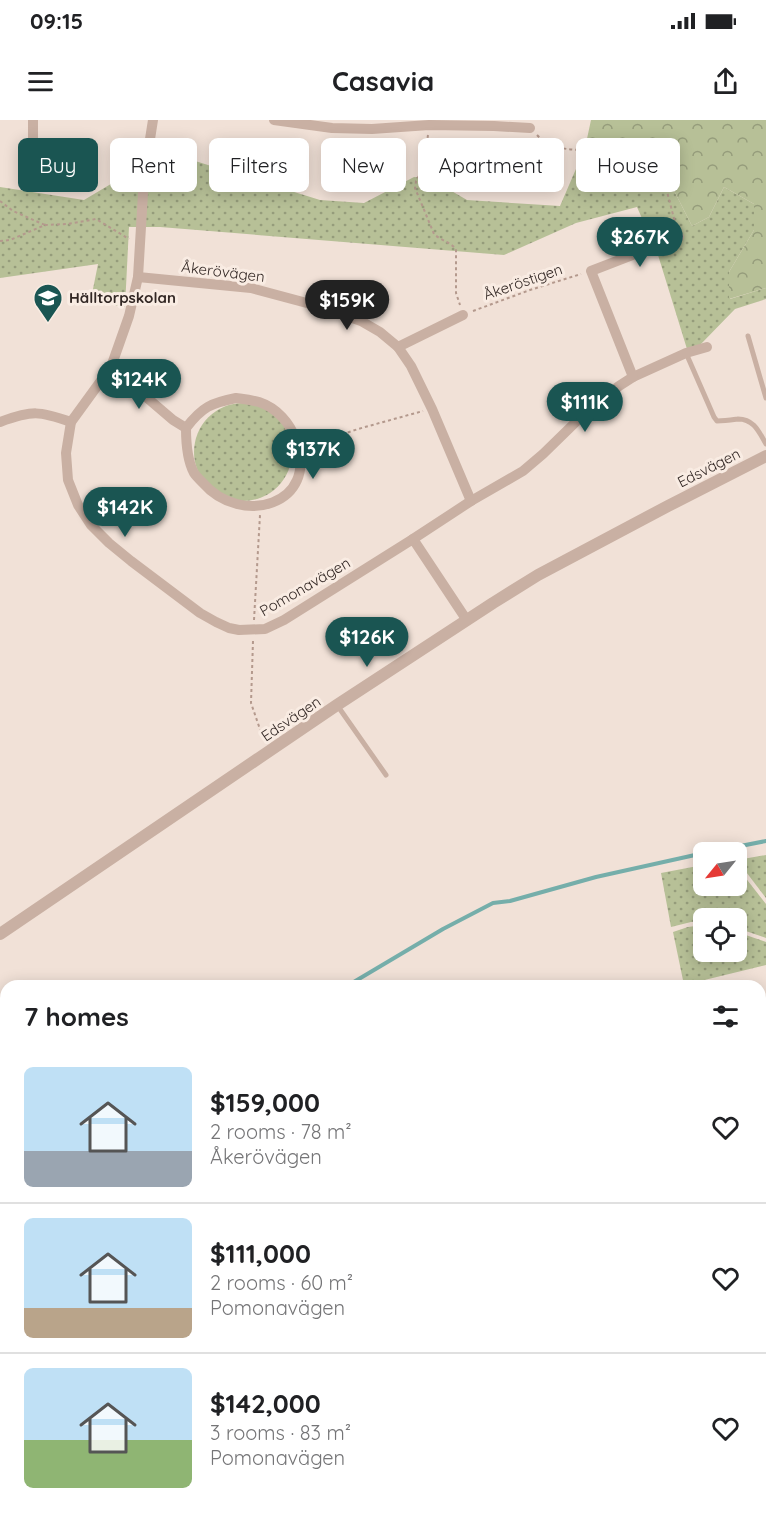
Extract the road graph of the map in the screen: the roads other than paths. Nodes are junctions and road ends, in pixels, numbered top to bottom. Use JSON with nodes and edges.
{"nodes":[{"id":1,"x":33,"y":120,"type":"edge"},
{"id":2,"x":153,"y":120,"type":"edge"},
{"id":3,"x":274,"y":120,"type":"edge"},
{"id":4,"x":530,"y":128,"type":"road end"},
{"id":5,"x":33,"y":138,"type":"dead end"},
{"id":6,"x":678,"y":237,"type":"road end"},
{"id":7,"x":138,"y":278,"type":"junction"},
{"id":8,"x":463,"y":315,"type":"road end"},
{"id":9,"x":748,"y":336,"type":"dead end"},
{"id":10,"x":398,"y":347,"type":"junction"},
{"id":11,"x":707,"y":347,"type":"dead end"},
{"id":12,"x":686,"y":353,"type":"junction"},
{"id":13,"x":111,"y":367,"type":"junction"},
{"id":14,"x":633,"y":377,"type":"junction"},
{"id":15,"x":766,"y":398,"type":"edge"},
{"id":16,"x":0,"y":422,"type":"edge"},
{"id":17,"x":71,"y":422,"type":"junction"},
{"id":18,"x":186,"y":428,"type":"junction"},
{"id":19,"x":766,"y":444,"type":"edge"},
{"id":20,"x":766,"y":456,"type":"edge"},
{"id":21,"x":471,"y":501,"type":"junction"},
{"id":22,"x":413,"y":539,"type":"junction"},
{"id":23,"x":466,"y":619,"type":"junction"},
{"id":24,"x":337,"y":705,"type":"junction"},
{"id":25,"x":386,"y":775,"type":"dead end"},
{"id":26,"x":0,"y":934,"type":"edge"}],
"edges":[{"from":1,"to":5,"type":"street"},
{"from":2,"to":7,"type":"street","name":"Pomonavägen"},
{"from":3,"to":4,"type":"street"},
{"from":6,"to":14,"type":"street"},
{"from":7,"to":10,"type":"street","name":"Åkerövägen"},
{"from":7,"to":13,"type":"street","name":"Pomonavägen"},
{"from":8,"to":10,"type":"street"},
{"from":9,"to":15,"type":"lane"},
{"from":10,"to":21,"type":"street","name":"Åkerövägen"},
{"from":11,"to":12,"type":"street","name":"Pomonavägen"},
{"from":12,"to":14,"type":"street","name":"Pomonavägen"},
{"from":12,"to":19,"type":"lane"},
{"from":13,"to":17,"type":"street","name":"Pomonavägen"},
{"from":13,"to":18,"type":"street"},
{"from":14,"to":21,"type":"street","name":"Pomonavägen"},
{"from":16,"to":17,"type":"street"},
{"from":17,"to":22,"type":"street","name":"Pomonavägen"},
{"from":18,"to":18,"type":"street"},
{"from":20,"to":23,"type":"street","name":"Edsvägen"},
{"from":21,"to":22,"type":"street","name":"Pomonavägen"},
{"from":22,"to":23,"type":"street"},
{"from":23,"to":24,"type":"street","name":"Edsvägen"},
{"from":24,"to":25,"type":"lane"},
{"from":24,"to":26,"type":"street","name":"Edsvägen"}]}
